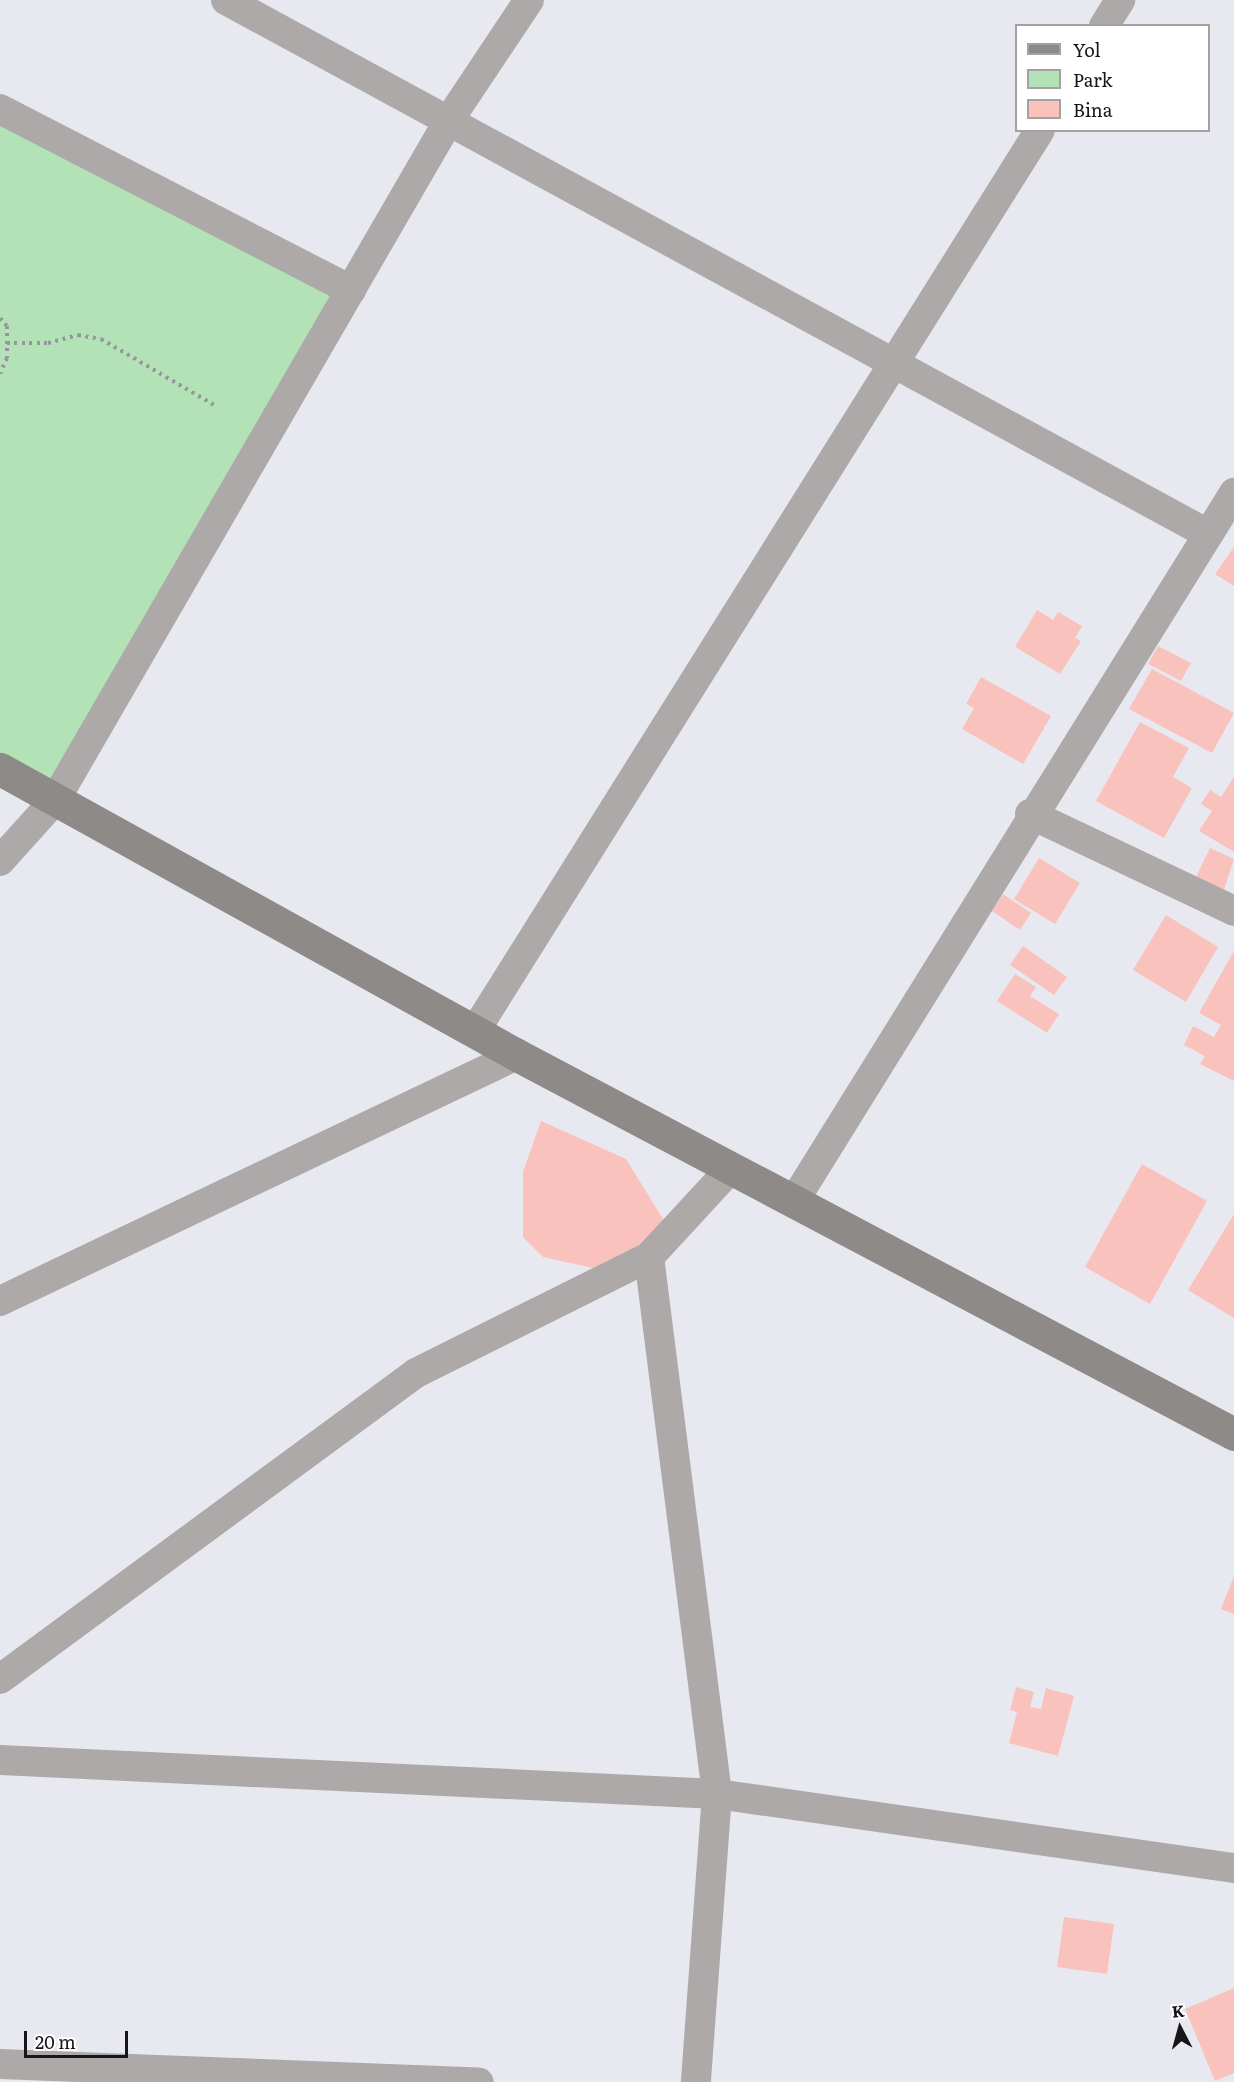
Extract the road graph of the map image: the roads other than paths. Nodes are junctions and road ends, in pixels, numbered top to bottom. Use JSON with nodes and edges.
{"nodes":[{"id":1,"x":226,"y":0,"type":"edge"},
{"id":2,"x":529,"y":0,"type":"edge"},
{"id":3,"x":1120,"y":0,"type":"edge"},
{"id":4,"x":1105,"y":24,"type":"edge"},
{"id":5,"x":0,"y":109,"type":"edge"},
{"id":6,"x":449,"y":120,"type":"junction"},
{"id":7,"x":1039,"y":132,"type":"edge"},
{"id":8,"x":351,"y":290,"type":"junction"},
{"id":9,"x":898,"y":362,"type":"junction"},
{"id":10,"x":1234,"y":493,"type":"edge"},
{"id":11,"x":1208,"y":534,"type":"junction"},
{"id":12,"x":0,"y":769,"type":"edge"},
{"id":13,"x":55,"y":800,"type":"junction"},
{"id":14,"x":1030,"y":814,"type":"junction"},
{"id":15,"x":0,"y":861,"type":"edge"},
{"id":16,"x":1234,"y":911,"type":"edge"},
{"id":17,"x":475,"y":1031,"type":"junction"},
{"id":18,"x":517,"y":1055,"type":"junction"},
{"id":19,"x":731,"y":1168,"type":"junction"},
{"id":20,"x":794,"y":1201,"type":"junction"},
{"id":21,"x":650,"y":1257,"type":"junction"},
{"id":22,"x":0,"y":1301,"type":"edge"},
{"id":23,"x":1234,"y":1434,"type":"edge"},
{"id":24,"x":0,"y":1679,"type":"edge"},
{"id":25,"x":0,"y":1760,"type":"edge"},
{"id":26,"x":717,"y":1794,"type":"junction"},
{"id":27,"x":1234,"y":1868,"type":"edge"},
{"id":28,"x":0,"y":2064,"type":"edge"},
{"id":29,"x":479,"y":2082,"type":"edge"},
{"id":30,"x":696,"y":2082,"type":"edge"}],
"edges":[{"from":1,"to":6,"type":"street"},
{"from":2,"to":6,"type":"street"},
{"from":3,"to":4,"type":"street"},
{"from":5,"to":8,"type":"street"},
{"from":6,"to":8,"type":"street"},
{"from":6,"to":9,"type":"street"},
{"from":7,"to":9,"type":"street"},
{"from":8,"to":13,"type":"street"},
{"from":9,"to":11,"type":"street"},
{"from":9,"to":17,"type":"street"},
{"from":10,"to":11,"type":"street"},
{"from":11,"to":14,"type":"street"},
{"from":12,"to":13,"type":"main road"},
{"from":13,"to":15,"type":"street"},
{"from":13,"to":17,"type":"main road"},
{"from":14,"to":16,"type":"street"},
{"from":14,"to":20,"type":"street"},
{"from":17,"to":18,"type":"main road"},
{"from":18,"to":19,"type":"main road"},
{"from":18,"to":22,"type":"street"},
{"from":19,"to":20,"type":"main road"},
{"from":19,"to":21,"type":"street"},
{"from":20,"to":23,"type":"main road"},
{"from":21,"to":24,"type":"street"},
{"from":21,"to":26,"type":"street"},
{"from":25,"to":26,"type":"street"},
{"from":26,"to":27,"type":"street"},
{"from":26,"to":30,"type":"street"},
{"from":28,"to":29,"type":"street"}]}
